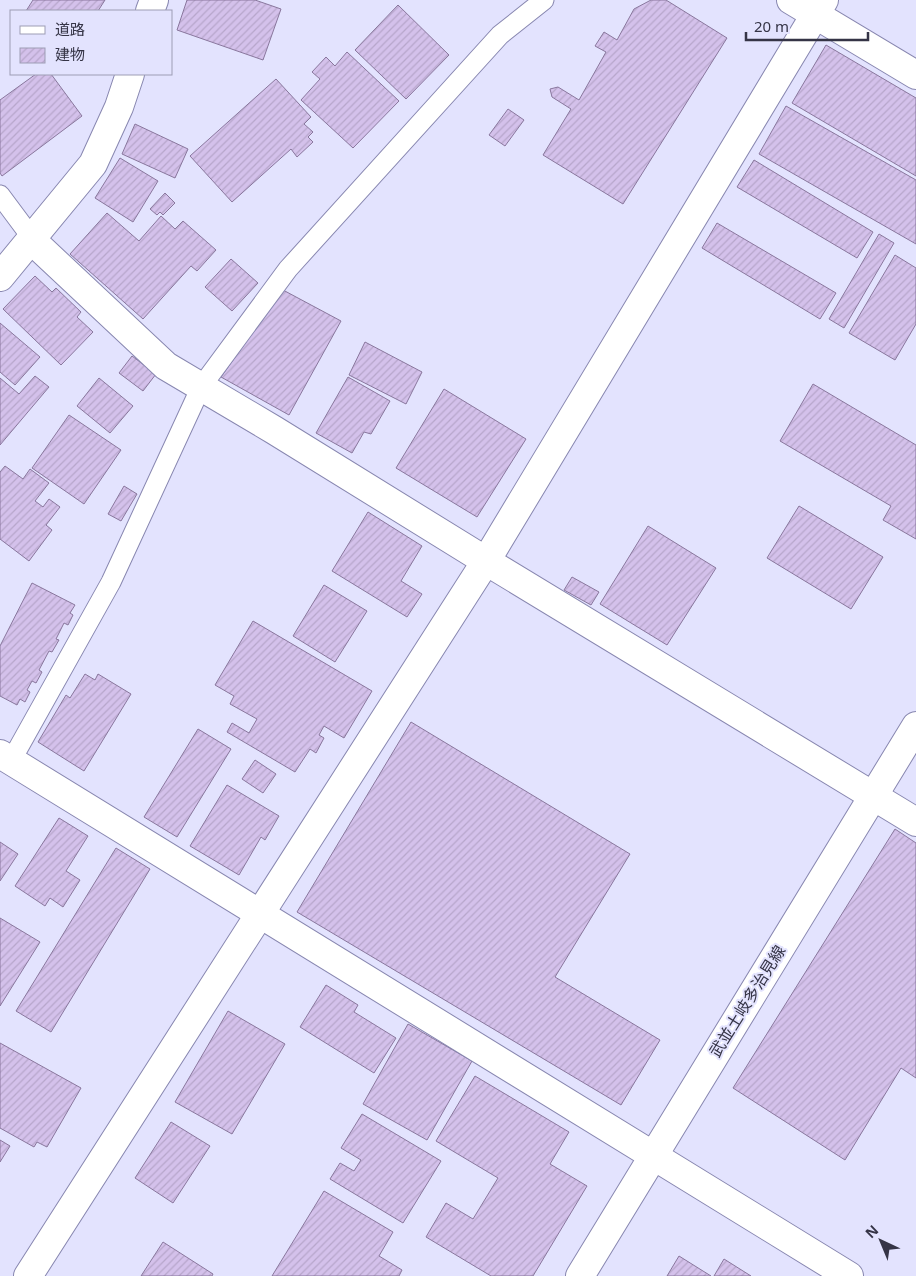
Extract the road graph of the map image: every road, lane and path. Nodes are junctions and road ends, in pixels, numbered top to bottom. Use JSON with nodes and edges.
{"nodes":[{"id":1,"x":544,"y":0,"type":"edge"},
{"id":2,"x":791,"y":0,"type":"edge"},
{"id":3,"x":820,"y":7,"type":"edge"},
{"id":4,"x":130,"y":75,"type":"edge"},
{"id":5,"x":916,"y":75,"type":"edge"},
{"id":6,"x":0,"y":195,"type":"edge"},
{"id":7,"x":32,"y":238,"type":"junction"},
{"id":8,"x":0,"y":277,"type":"edge"},
{"id":9,"x":200,"y":387,"type":"junction"},
{"id":10,"x":486,"y":561,"type":"junction"},
{"id":11,"x":916,"y":726,"type":"edge"},
{"id":12,"x":5,"y":758,"type":"edge"},
{"id":13,"x":873,"y":796,"type":"junction"},
{"id":14,"x":916,"y":822,"type":"edge"},
{"id":15,"x":260,"y":914,"type":"junction"},
{"id":16,"x":653,"y":1154,"type":"junction"},
{"id":17,"x":28,"y":1276,"type":"edge"},
{"id":18,"x":580,"y":1276,"type":"edge"},
{"id":19,"x":849,"y":1276,"type":"edge"}],
"edges":[{"from":1,"to":9,"type":"lane"},
{"from":2,"to":3,"type":"street"},
{"from":3,"to":5,"type":"street"},
{"from":3,"to":10,"type":"street"},
{"from":4,"to":7,"type":"street"},
{"from":6,"to":7,"type":"lane"},
{"from":7,"to":8,"type":"street"},
{"from":7,"to":9,"type":"street"},
{"from":9,"to":10,"type":"street"},
{"from":9,"to":12,"type":"lane"},
{"from":10,"to":13,"type":"street"},
{"from":10,"to":15,"type":"street"},
{"from":11,"to":13,"type":"street","name":"武並土岐多治見線"},
{"from":12,"to":15,"type":"street"},
{"from":13,"to":14,"type":"street"},
{"from":13,"to":16,"type":"street","name":"武並土岐多治見線"},
{"from":15,"to":16,"type":"street"},
{"from":15,"to":17,"type":"street"},
{"from":16,"to":18,"type":"street","name":"武並土岐多治見線"},
{"from":16,"to":19,"type":"street"}]}
